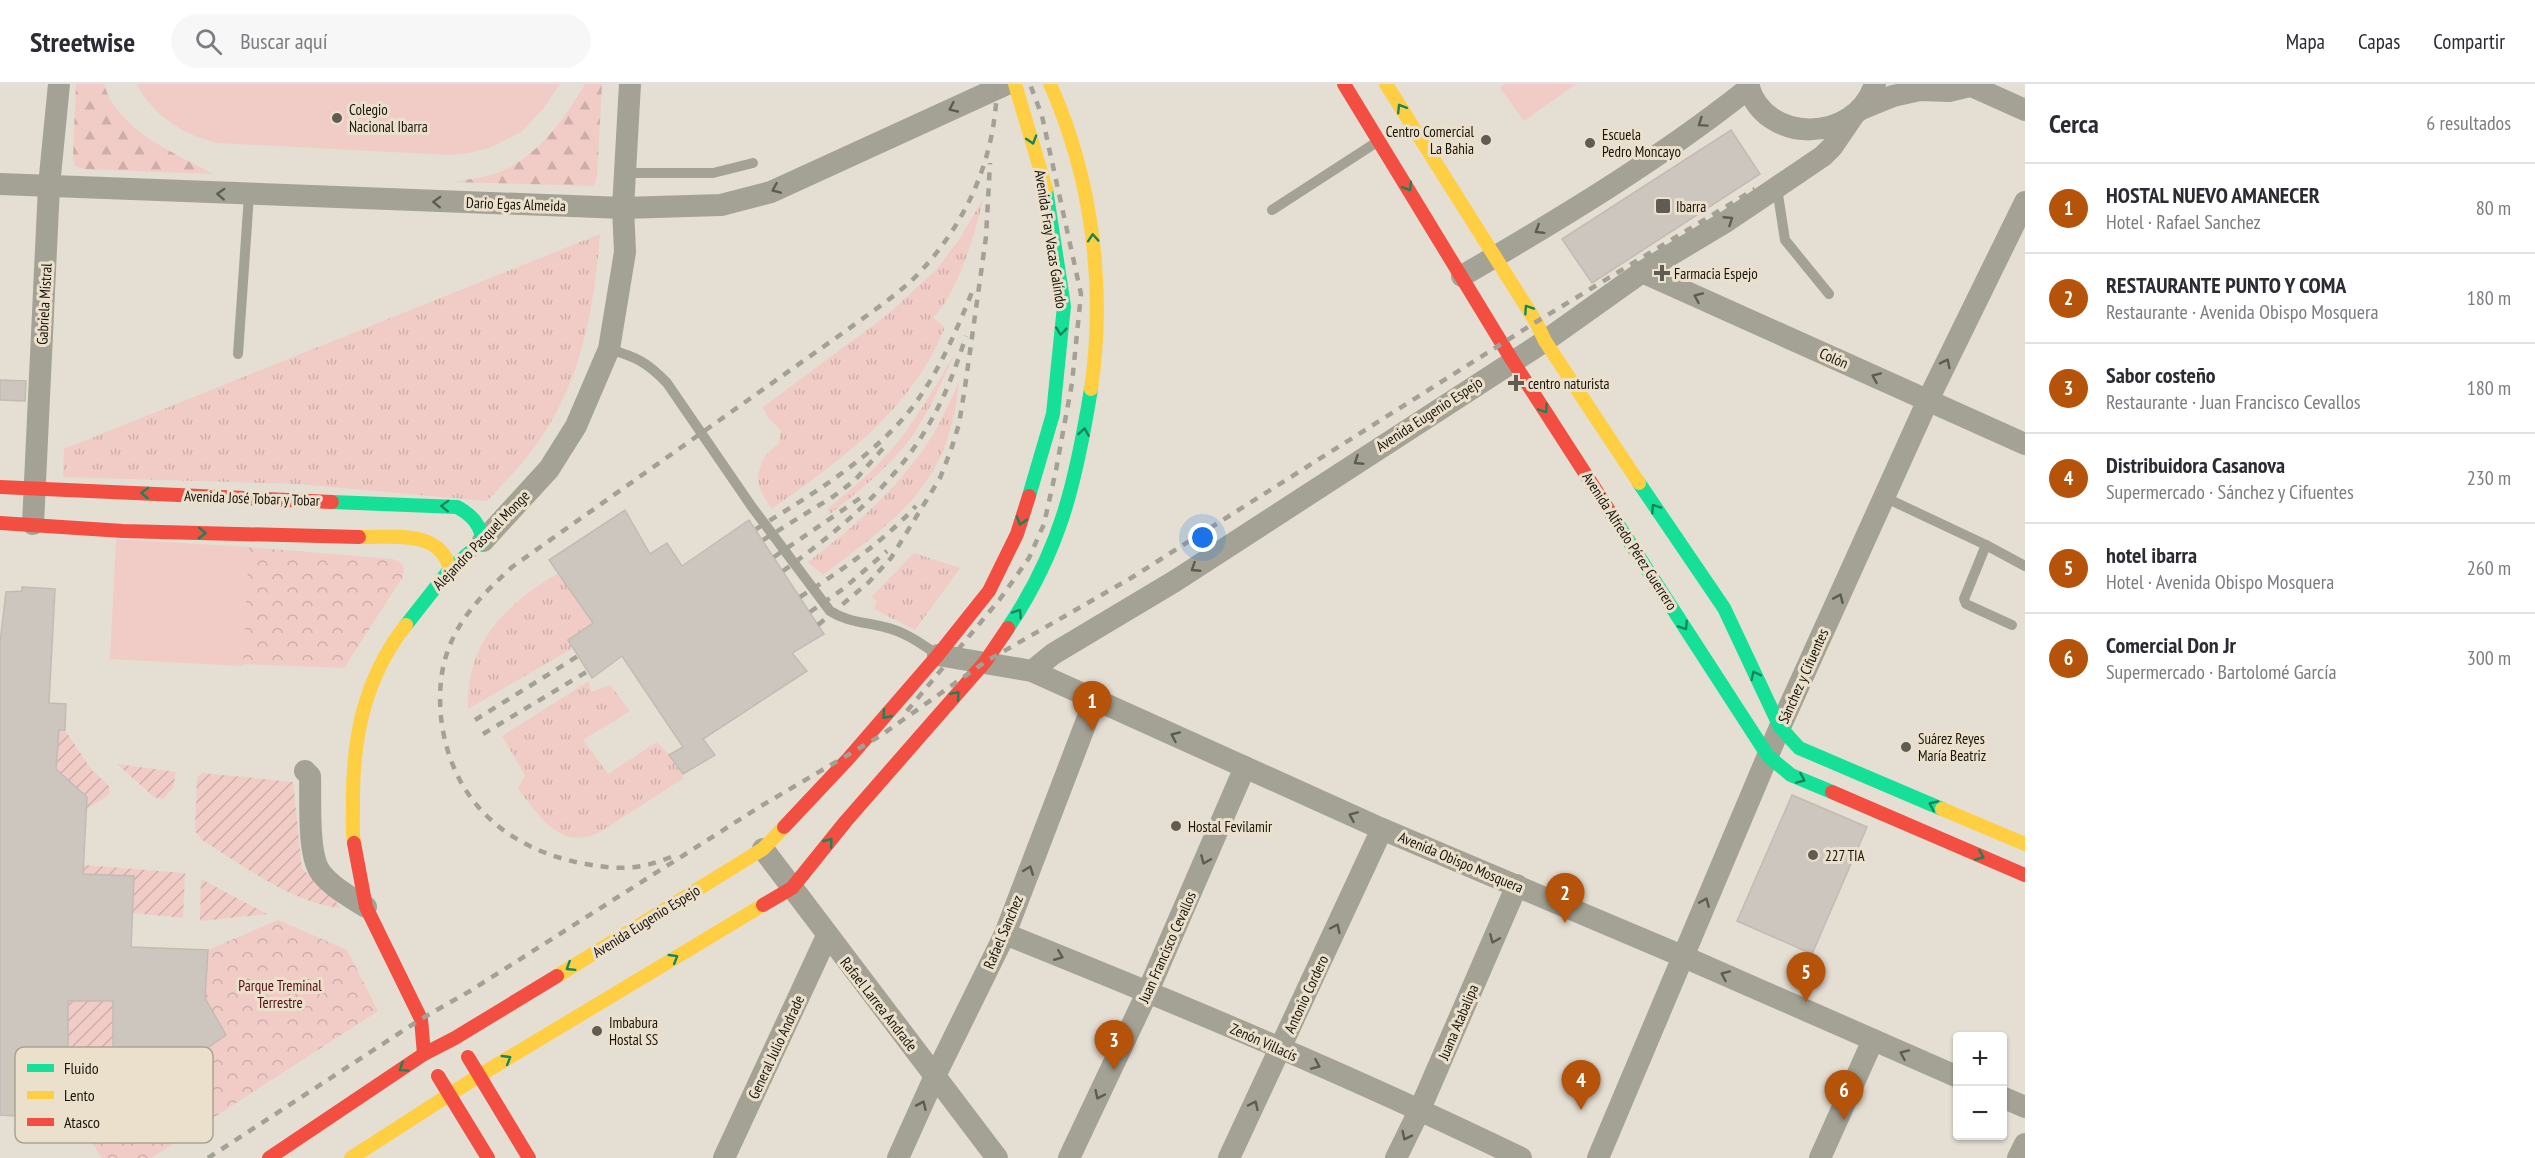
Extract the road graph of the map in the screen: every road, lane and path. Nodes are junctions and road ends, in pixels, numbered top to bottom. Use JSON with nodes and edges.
{"nodes":[{"id":1,"x":59,"y":84,"type":"edge"},
{"id":2,"x":630,"y":84,"type":"edge"},
{"id":3,"x":1007,"y":84,"type":"edge"},
{"id":4,"x":1015,"y":84,"type":"edge"},
{"id":5,"x":1050,"y":84,"type":"edge"},
{"id":6,"x":1344,"y":84,"type":"edge"},
{"id":7,"x":1386,"y":84,"type":"edge"},
{"id":8,"x":1875,"y":84,"type":"edge"},
{"id":9,"x":1969,"y":85,"type":"edge"},
{"id":10,"x":1748,"y":86,"type":"edge"},
{"id":11,"x":2025,"y":110,"type":"edge"},
{"id":12,"x":1857,"y":113,"type":"junction"},
{"id":13,"x":1379,"y":141,"type":"junction"},
{"id":14,"x":753,"y":163,"type":"dead end"},
{"id":15,"x":625,"y":173,"type":"junction"},
{"id":16,"x":0,"y":184,"type":"edge"},
{"id":17,"x":49,"y":186,"type":"junction"},
{"id":18,"x":1777,"y":187,"type":"junction"},
{"id":19,"x":249,"y":195,"type":"junction"},
{"id":20,"x":2025,"y":202,"type":"edge"},
{"id":21,"x":623,"y":208,"type":"junction"},
{"id":22,"x":1272,"y":210,"type":"dead end"},
{"id":23,"x":1494,"y":258,"type":"junction"},
{"id":24,"x":1642,"y":272,"type":"junction"},
{"id":25,"x":1462,"y":276,"type":"junction"},
{"id":26,"x":1829,"y":294,"type":"dead end"},
{"id":27,"x":1545,"y":341,"type":"junction"},
{"id":28,"x":609,"y":349,"type":"junction"},
{"id":29,"x":238,"y":354,"type":"dead end"},
{"id":30,"x":1512,"y":360,"type":"junction"},
{"id":31,"x":1928,"y":400,"type":"junction"},
{"id":32,"x":2025,"y":444,"type":"edge"},
{"id":33,"x":0,"y":487,"type":"edge"},
{"id":34,"x":36,"y":488,"type":"junction"},
{"id":35,"x":1884,"y":497,"type":"junction"},
{"id":36,"x":0,"y":523,"type":"edge"},
{"id":37,"x":33,"y":524,"type":"junction"},
{"id":38,"x":483,"y":541,"type":"junction"},
{"id":39,"x":1986,"y":545,"type":"junction"},
{"id":40,"x":2025,"y":566,"type":"edge"},
{"id":41,"x":450,"y":569,"type":"junction"},
{"id":42,"x":2012,"y":625,"type":"dead end"},
{"id":43,"x":938,"y":655,"type":"junction"},
{"id":44,"x":985,"y":662,"type":"junction"},
{"id":45,"x":1032,"y":671,"type":"junction"},
{"id":46,"x":1095,"y":699,"type":"junction"},
{"id":47,"x":1780,"y":728,"type":"junction"},
{"id":48,"x":1768,"y":756,"type":"junction"},
{"id":49,"x":1245,"y":767,"type":"junction"},
{"id":50,"x":305,"y":771,"type":"dead end"},
{"id":51,"x":1382,"y":829,"type":"junction"},
{"id":52,"x":2025,"y":844,"type":"edge"},
{"id":53,"x":763,"y":849,"type":"junction"},
{"id":54,"x":2025,"y":875,"type":"edge"},
{"id":55,"x":1517,"y":885,"type":"junction"},
{"id":56,"x":792,"y":888,"type":"junction"},
{"id":57,"x":366,"y":907,"type":"junction"},
{"id":58,"x":1005,"y":934,"type":"junction"},
{"id":59,"x":827,"y":936,"type":"junction"},
{"id":60,"x":1682,"y":956,"type":"junction"},
{"id":61,"x":1148,"y":992,"type":"junction"},
{"id":62,"x":421,"y":1019,"type":"junction"},
{"id":63,"x":455,"y":1038,"type":"junction"},
{"id":64,"x":1873,"y":1040,"type":"junction"},
{"id":65,"x":1280,"y":1050,"type":"junction"},
{"id":66,"x":424,"y":1054,"type":"junction"},
{"id":67,"x":480,"y":1075,"type":"junction"},
{"id":68,"x":1953,"y":1075,"type":"edge"},
{"id":69,"x":935,"y":1076,"type":"junction"},
{"id":70,"x":449,"y":1094,"type":"junction"},
{"id":71,"x":2007,"y":1099,"type":"edge"},
{"id":72,"x":2025,"y":1107,"type":"edge"},
{"id":73,"x":1420,"y":1109,"type":"junction"},
{"id":74,"x":2025,"y":1144,"type":"edge"},
{"id":75,"x":269,"y":1158,"type":"edge"},
{"id":76,"x":351,"y":1158,"type":"edge"},
{"id":77,"x":488,"y":1158,"type":"edge"},
{"id":78,"x":529,"y":1158,"type":"edge"},
{"id":79,"x":724,"y":1158,"type":"edge"},
{"id":80,"x":898,"y":1158,"type":"edge"},
{"id":81,"x":997,"y":1158,"type":"edge"},
{"id":82,"x":1069,"y":1158,"type":"edge"},
{"id":83,"x":1229,"y":1158,"type":"edge"},
{"id":84,"x":1396,"y":1158,"type":"edge"},
{"id":85,"x":1521,"y":1158,"type":"edge"},
{"id":86,"x":1598,"y":1158,"type":"edge"},
{"id":87,"x":1820,"y":1158,"type":"edge"},
{"id":88,"x":2019,"y":1158,"type":"edge"}],
"edges":[{"from":1,"to":17,"type":"street","name":"Gabriela Mistral"},
{"from":2,"to":15,"type":"street","name":"Alejandro Pasquel Monge"},
{"from":3,"to":21,"type":"street","name":"Dario Egas Almeida","one_way":true},
{"from":4,"to":43,"type":"street","name":"Avenida Fray Vacas Galindo","one_way":true},
{"from":44,"to":5,"type":"street","one_way":true},
{"from":6,"to":13,"type":"street","name":"Avenida Alfredo Pérez Guerrero"},
{"from":23,"to":7,"type":"street","one_way":true},
{"from":8,"to":12,"type":"street","name":"Avenida Eugenio Espejo"},
{"from":9,"to":11,"type":"street"},
{"from":9,"to":12,"type":"street"},
{"from":10,"to":12,"type":"street"},
{"from":10,"to":23,"type":"street","one_way":true},
{"from":12,"to":18,"type":"street","name":"Avenida Eugenio Espejo"},
{"from":13,"to":22,"type":"lane"},
{"from":13,"to":25,"type":"street","name":"Avenida Alfredo Pérez Guerrero","one_way":true},
{"from":14,"to":15,"type":"lane"},
{"from":15,"to":21,"type":"street","name":"Alejandro Pasquel Monge"},
{"from":16,"to":17,"type":"street","name":"Dario Egas Almeida"},
{"from":19,"to":17,"type":"street","name":"Dario Egas Almeida","one_way":true},
{"from":17,"to":34,"type":"street","name":"Gabriela Mistral"},
{"from":24,"to":18,"type":"street","name":"Avenida Eugenio Espejo","one_way":true},
{"from":18,"to":26,"type":"lane"},
{"from":21,"to":19,"type":"street","name":"Dario Egas Almeida","one_way":true},
{"from":19,"to":29,"type":"lane"},
{"from":31,"to":20,"type":"street","name":"Sánchez y Cifuentes","one_way":true},
{"from":21,"to":28,"type":"street","name":"Alejandro Pasquel Monge"},
{"from":23,"to":25,"type":"street"},
{"from":27,"to":23,"type":"street","one_way":true},
{"from":24,"to":27,"type":"street","name":"Avenida Eugenio Espejo"},
{"from":31,"to":24,"type":"street","name":"Colón","one_way":true},
{"from":25,"to":30,"type":"street","name":"Avenida Alfredo Pérez Guerrero"},
{"from":27,"to":30,"type":"street","name":"Avenida Eugenio Espejo"},
{"from":47,"to":27,"type":"street","one_way":true},
{"from":28,"to":38,"type":"street","name":"Alejandro Pasquel Monge"},
{"from":28,"to":43,"type":"lane"},
{"from":30,"to":45,"type":"street","name":"Avenida Eugenio Espejo","one_way":true},
{"from":30,"to":48,"type":"street","name":"Avenida Alfredo Pérez Guerrero","one_way":true},
{"from":31,"to":32,"type":"street","name":"Colón"},
{"from":31,"to":35,"type":"street","name":"Sánchez y Cifuentes"},
{"from":33,"to":34,"type":"street","name":"Avenida José Tobar y Tobar"},
{"from":34,"to":37,"type":"street","name":"Gabriela Mistral"},
{"from":38,"to":34,"type":"street","name":"Avenida José Tobar y Tobar","one_way":true},
{"from":35,"to":39,"type":"lane"},
{"from":47,"to":35,"type":"street","name":"Sánchez y Cifuentes","one_way":true},
{"from":36,"to":37,"type":"street"},
{"from":37,"to":41,"type":"street","one_way":true},
{"from":38,"to":41,"type":"street","name":"Alejandro Pasquel Monge"},
{"from":39,"to":40,"type":"lane"},
{"from":39,"to":42,"type":"lane"},
{"from":41,"to":57,"type":"street","name":"Alejandro Pasquel Monge"},
{"from":43,"to":44,"type":"street"},
{"from":43,"to":53,"type":"street","name":"Avenida Eugenio Espejo","one_way":true},
{"from":44,"to":45,"type":"street"},
{"from":56,"to":44,"type":"street","one_way":true},
{"from":45,"to":46,"type":"street","name":"Avenida Obispo Mosquera"},
{"from":49,"to":46,"type":"street","name":"Avenida Obispo Mosquera","one_way":true},
{"from":58,"to":46,"type":"street","name":"Rafael Sanchez","one_way":true},
{"from":47,"to":48,"type":"street","name":"Sánchez y Cifuentes"},
{"from":52,"to":47,"type":"street","one_way":true},
{"from":48,"to":54,"type":"street","name":"Avenida Alfredo Pérez Guerrero","one_way":true},
{"from":60,"to":48,"type":"street","name":"Sánchez y Cifuentes","one_way":true},
{"from":51,"to":49,"type":"street","name":"Avenida Obispo Mosquera","one_way":true},
{"from":49,"to":61,"type":"street","name":"Juan Francisco Cevallos","one_way":true},
{"from":50,"to":57,"type":"street"},
{"from":51,"to":55,"type":"street","name":"Avenida Obispo Mosquera"},
{"from":65,"to":51,"type":"street","name":"Antonio Cordero","one_way":true},
{"from":53,"to":56,"type":"street","name":"Rafael Larrea Andrade"},
{"from":53,"to":63,"type":"street","name":"Avenida Eugenio Espejo","one_way":true},
{"from":55,"to":60,"type":"street","name":"Avenida Obispo Mosquera"},
{"from":55,"to":73,"type":"street","name":"Juana Atabalipa","one_way":true},
{"from":56,"to":59,"type":"street","name":"Rafael Larrea Andrade"},
{"from":67,"to":56,"type":"street","one_way":true},
{"from":57,"to":62,"type":"street","name":"Alejandro Pasquel Monge"},
{"from":58,"to":61,"type":"street","name":"Zenón Villacís","one_way":true},
{"from":58,"to":69,"type":"street","name":"Rafael Sanchez"},
{"from":59,"to":69,"type":"street","name":"Rafael Larrea Andrade"},
{"from":59,"to":79,"type":"street","name":"General Julio Andrade"},
{"from":64,"to":60,"type":"street","name":"Avenida Obispo Mosquera","one_way":true},
{"from":60,"to":86,"type":"street","name":"Sánchez y Cifuentes"},
{"from":61,"to":65,"type":"street","name":"Zenón Villacís"},
{"from":61,"to":82,"type":"street","name":"Juan Francisco Cevallos","one_way":true},
{"from":62,"to":63,"type":"street"},
{"from":62,"to":66,"type":"street","name":"Alejandro Pasquel Monge"},
{"from":63,"to":66,"type":"street","name":"Avenida Eugenio Espejo"},
{"from":63,"to":67,"type":"street"},
{"from":68,"to":64,"type":"street","name":"Avenida Obispo Mosquera","one_way":true},
{"from":64,"to":87,"type":"street"},
{"from":65,"to":73,"type":"street","name":"Zenón Villacís","one_way":true},
{"from":83,"to":65,"type":"street","name":"Antonio Cordero","one_way":true},
{"from":66,"to":70,"type":"street"},
{"from":66,"to":75,"type":"street","name":"Avenida Eugenio Espejo","one_way":true},
{"from":67,"to":70,"type":"street"},
{"from":67,"to":78,"type":"street"},
{"from":80,"to":69,"type":"street","name":"Rafael Sanchez","one_way":true},
{"from":69,"to":81,"type":"street","name":"Rafael Larrea Andrade"},
{"from":70,"to":76,"type":"street"},
{"from":70,"to":77,"type":"street"},
{"from":71,"to":72,"type":"street"},
{"from":73,"to":84,"type":"street","name":"Juana Atabalipa","one_way":true},
{"from":73,"to":85,"type":"street","name":"Zenón Villacís"},
{"from":74,"to":88,"type":"street"}]}
